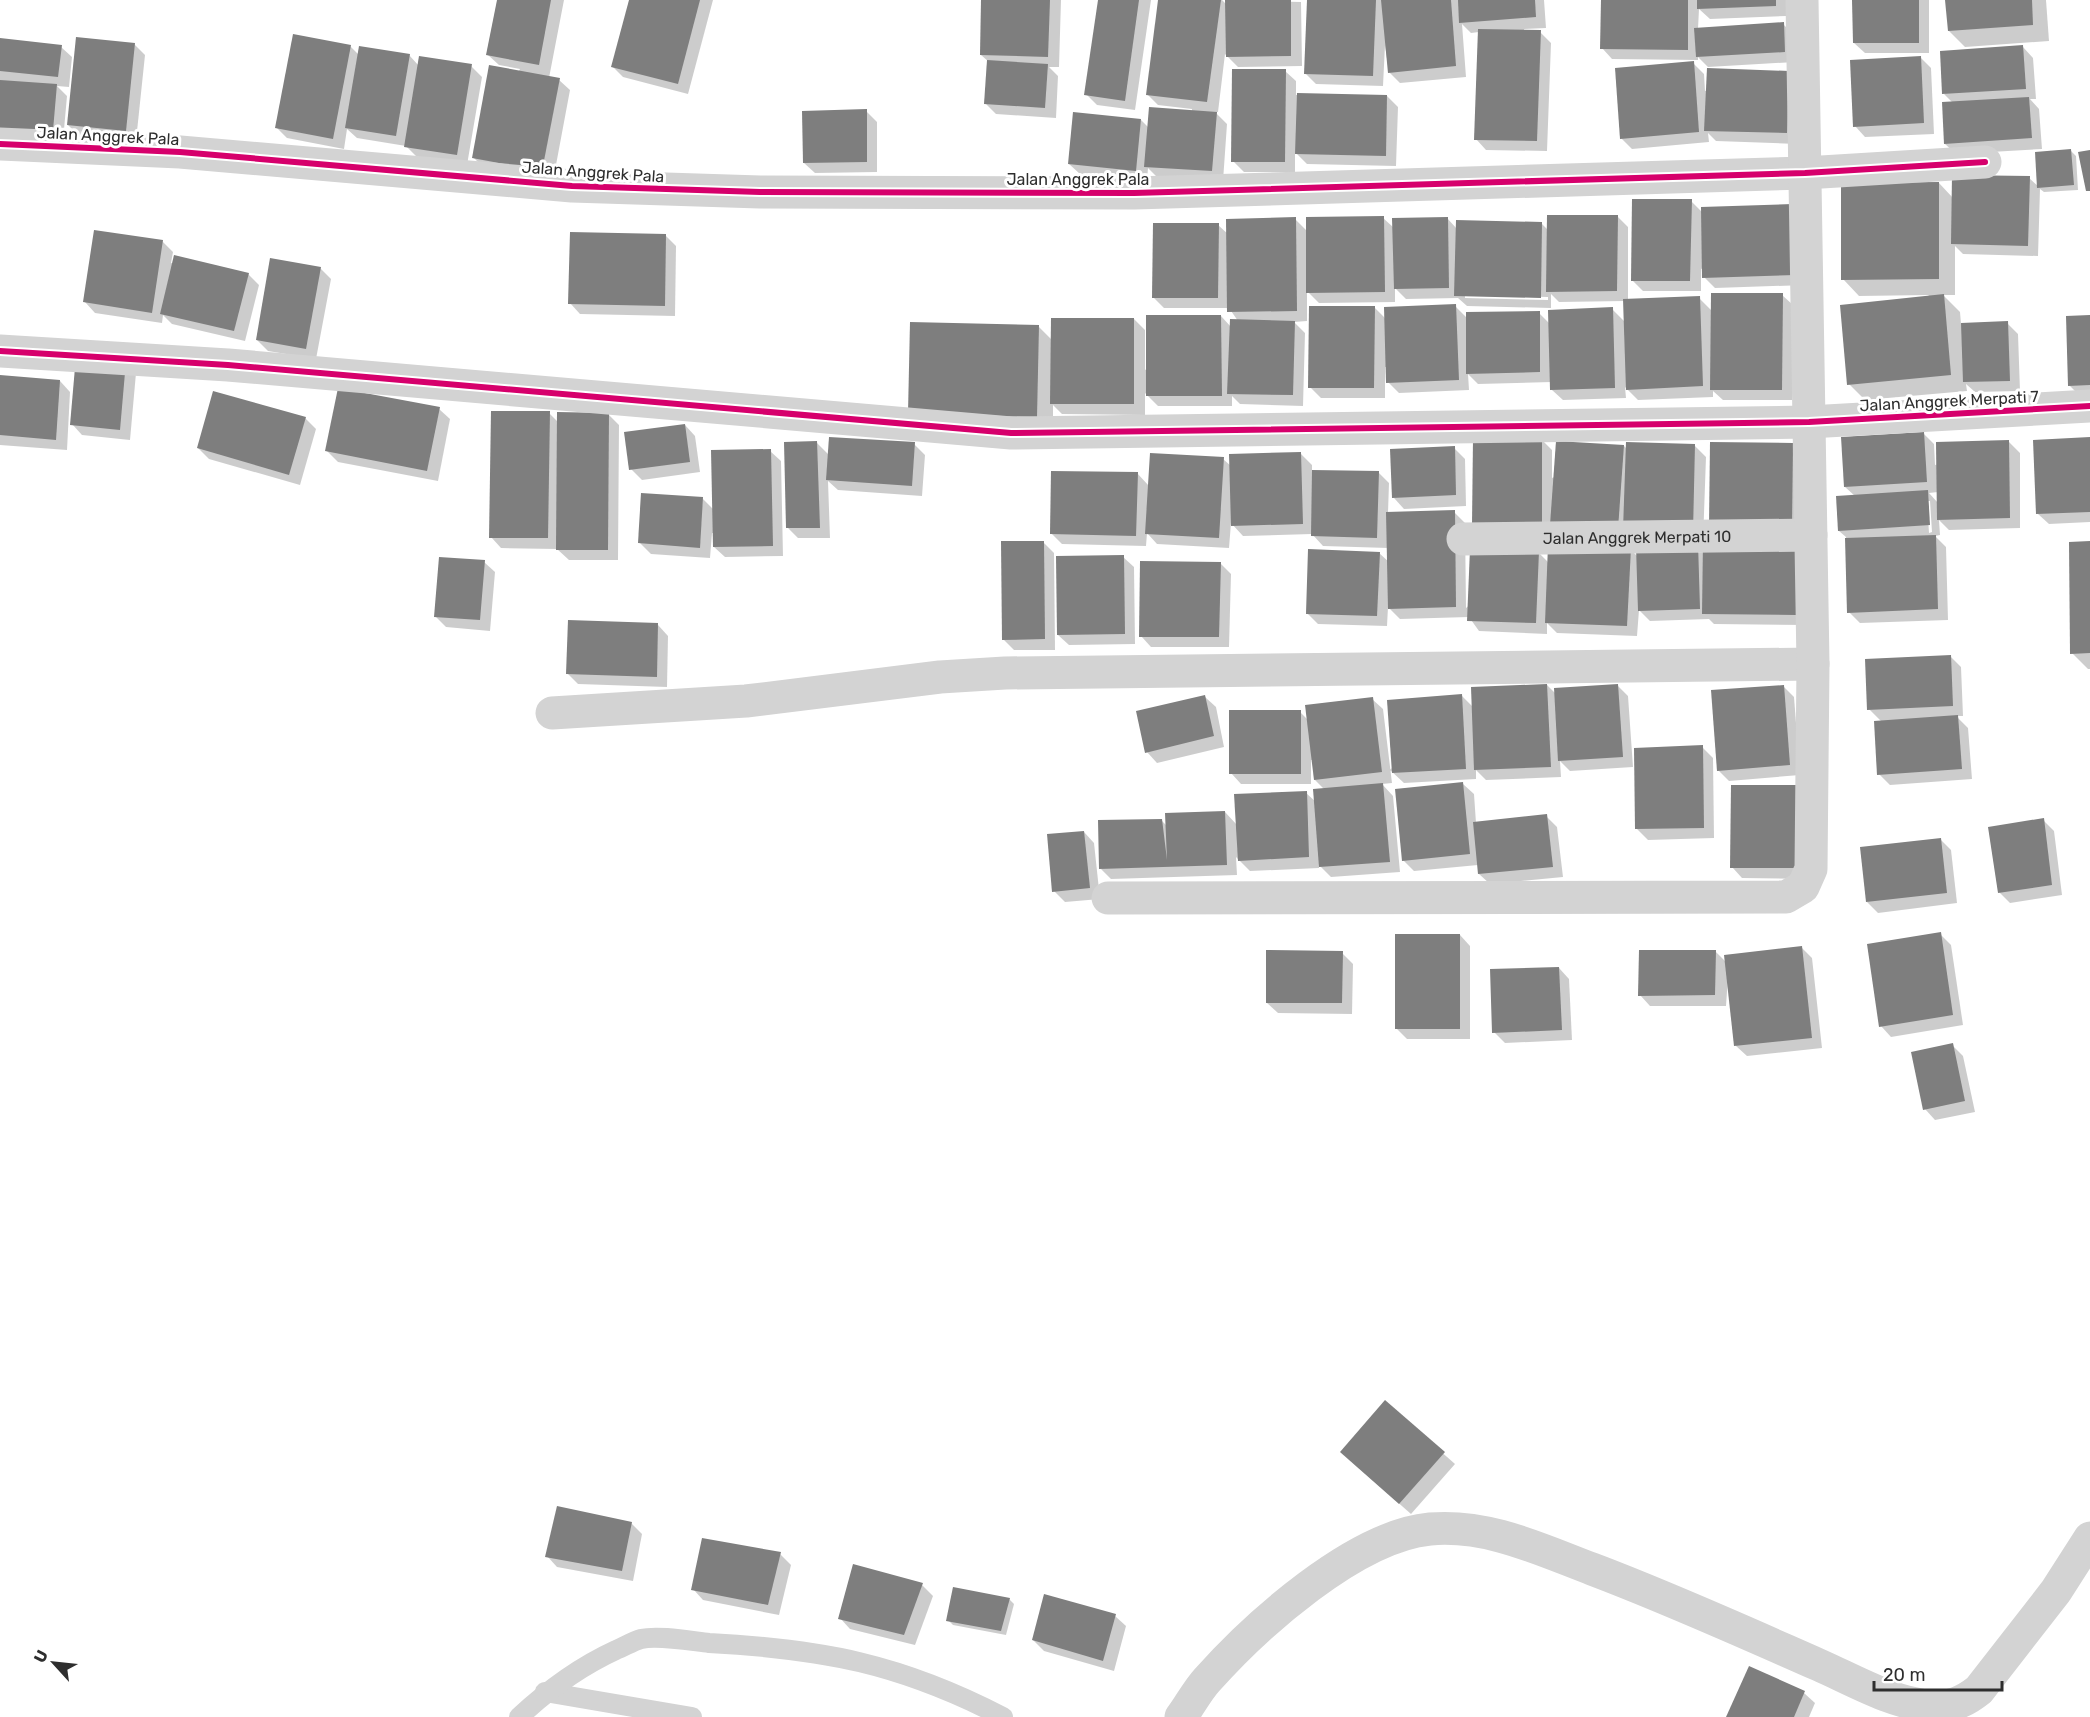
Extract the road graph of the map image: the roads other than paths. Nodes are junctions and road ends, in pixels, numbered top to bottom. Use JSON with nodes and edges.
{"nodes":[{"id":1,"x":1802,"y":0,"type":"edge"},
{"id":2,"x":0,"y":144,"type":"edge"},
{"id":3,"x":1985,"y":162,"type":"dead end"},
{"id":4,"x":1805,"y":173,"type":"junction"},
{"id":5,"x":0,"y":351,"type":"edge"},
{"id":6,"x":2090,"y":406,"type":"edge"},
{"id":7,"x":1809,"y":422,"type":"junction"},
{"id":8,"x":1811,"y":535,"type":"junction"},
{"id":9,"x":1463,"y":539,"type":"dead end"},
{"id":10,"x":1813,"y":664,"type":"junction"},
{"id":11,"x":552,"y":713,"type":"dead end"},
{"id":12,"x":1108,"y":898,"type":"dead end"},
{"id":13,"x":2090,"y":1538,"type":"edge"},
{"id":14,"x":545,"y":1692,"type":"junction"},
{"id":15,"x":519,"y":1717,"type":"edge"},
{"id":16,"x":692,"y":1717,"type":"edge"},
{"id":17,"x":1003,"y":1717,"type":"edge"},
{"id":18,"x":1181,"y":1717,"type":"edge"}],
"edges":[{"from":1,"to":4,"type":"street"},
{"from":2,"to":4,"type":"street","name":"Jalan Anggrek Pala"},
{"from":3,"to":4,"type":"street","name":"Jalan Anggrek Pala"},
{"from":4,"to":7,"type":"street"},
{"from":5,"to":7,"type":"street","name":"Jalan Anggrek Merpati 7"},
{"from":6,"to":7,"type":"street","name":"Jalan Anggrek Merpati 7"},
{"from":7,"to":8,"type":"street"},
{"from":8,"to":9,"type":"street","name":"Jalan Anggrek Merpati 10"},
{"from":8,"to":10,"type":"street"},
{"from":10,"to":11,"type":"street"},
{"from":10,"to":12,"type":"street"},
{"from":13,"to":18,"type":"street"},
{"from":14,"to":15,"type":"lane"},
{"from":14,"to":16,"type":"lane"},
{"from":14,"to":17,"type":"lane"}]}
